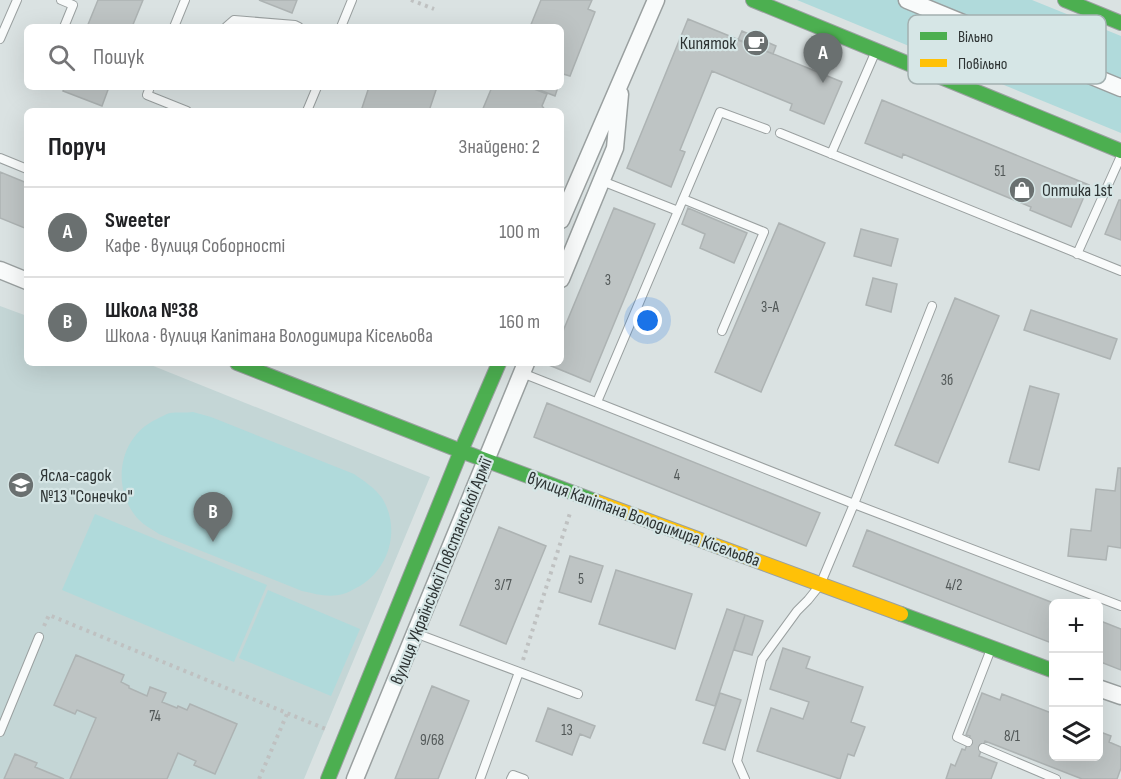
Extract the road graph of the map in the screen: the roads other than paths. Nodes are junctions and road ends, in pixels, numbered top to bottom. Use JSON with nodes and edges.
{"nodes":[{"id":1,"x":17,"y":0,"type":"edge"},
{"id":2,"x":61,"y":0,"type":"edge"},
{"id":3,"x":185,"y":0,"type":"edge"},
{"id":4,"x":352,"y":0,"type":"edge"},
{"id":5,"x":656,"y":0,"type":"edge"},
{"id":6,"x":753,"y":0,"type":"edge"},
{"id":7,"x":907,"y":0,"type":"edge"},
{"id":8,"x":1065,"y":0,"type":"edge"},
{"id":9,"x":943,"y":15,"type":"edge"},
{"id":10,"x":1102,"y":15,"type":"edge"},
{"id":11,"x":1106,"y":17,"type":"edge"},
{"id":12,"x":1121,"y":23,"type":"edge"},
{"id":13,"x":65,"y":24,"type":"edge"},
{"id":14,"x":175,"y":24,"type":"edge"},
{"id":15,"x":229,"y":24,"type":"edge"},
{"id":16,"x":283,"y":24,"type":"edge"},
{"id":17,"x":342,"y":24,"type":"edge"},
{"id":18,"x":0,"y":39,"type":"edge"},
{"id":19,"x":876,"y":51,"type":"junction"},
{"id":20,"x":908,"y":64,"type":"edge"},
{"id":21,"x":622,"y":78,"type":"junction"},
{"id":22,"x":1106,"y":82,"type":"edge"},
{"id":23,"x":955,"y":84,"type":"edge"},
{"id":24,"x":1121,"y":88,"type":"edge"},
{"id":25,"x":149,"y":90,"type":"edge"},
{"id":26,"x":315,"y":90,"type":"edge"},
{"id":27,"x":180,"y":108,"type":"edge"},
{"id":28,"x":308,"y":108,"type":"edge"},
{"id":29,"x":766,"y":129,"type":"dead end"},
{"id":30,"x":780,"y":134,"type":"dead end"},
{"id":31,"x":1121,"y":153,"type":"edge"},
{"id":32,"x":831,"y":154,"type":"junction"},
{"id":33,"x":0,"y":158,"type":"edge"},
{"id":34,"x":24,"y":168,"type":"edge"},
{"id":35,"x":602,"y":181,"type":"junction"},
{"id":36,"x":683,"y":199,"type":"junction"},
{"id":37,"x":678,"y":211,"type":"junction"},
{"id":38,"x":564,"y":213,"type":"edge"},
{"id":39,"x":1077,"y":254,"type":"junction"},
{"id":40,"x":0,"y":270,"type":"edge"},
{"id":41,"x":1121,"y":271,"type":"edge"},
{"id":42,"x":564,"y":272,"type":"edge"},
{"id":43,"x":24,"y":279,"type":"edge"},
{"id":44,"x":932,"y":306,"type":"dead end"},
{"id":45,"x":722,"y":331,"type":"dead end"},
{"id":46,"x":245,"y":366,"type":"edge"},
{"id":47,"x":498,"y":366,"type":"edge"},
{"id":48,"x":524,"y":368,"type":"edge"},
{"id":49,"x":597,"y":402,"type":"junction"},
{"id":50,"x":461,"y":452,"type":"junction"},
{"id":51,"x":487,"y":461,"type":"junction"},
{"id":52,"x":854,"y":504,"type":"junction"},
{"id":53,"x":820,"y":585,"type":"junction"},
{"id":54,"x":1121,"y":606,"type":"edge"},
{"id":55,"x":415,"y":633,"type":"junction"},
{"id":56,"x":39,"y":638,"type":"road end"},
{"id":57,"x":992,"y":648,"type":"junction"},
{"id":58,"x":1049,"y":669,"type":"edge"},
{"id":59,"x":519,"y":672,"type":"junction"},
{"id":60,"x":1103,"y":690,"type":"edge"},
{"id":61,"x":578,"y":694,"type":"dead end"},
{"id":62,"x":1121,"y":696,"type":"edge"},
{"id":63,"x":0,"y":732,"type":"edge"},
{"id":64,"x":968,"y":742,"type":"dead end"},
{"id":65,"x":982,"y":748,"type":"dead end"},
{"id":66,"x":328,"y":779,"type":"edge"},
{"id":67,"x":355,"y":779,"type":"edge"},
{"id":68,"x":480,"y":779,"type":"edge"},
{"id":69,"x":512,"y":779,"type":"edge"},
{"id":70,"x":524,"y":779,"type":"edge"},
{"id":71,"x":745,"y":779,"type":"edge"},
{"id":72,"x":1056,"y":779,"type":"edge"}],
"edges":[{"from":1,"to":18,"type":"lane"},
{"from":2,"to":13,"type":"lane"},
{"from":3,"to":14,"type":"lane"},
{"from":4,"to":17,"type":"lane"},
{"from":5,"to":21,"type":"street"},
{"from":6,"to":19,"type":"street"},
{"from":7,"to":9,"type":"street"},
{"from":8,"to":10,"type":"street"},
{"from":11,"to":12,"type":"street"},
{"from":15,"to":16,"type":"lane"},
{"from":19,"to":20,"type":"street"},
{"from":19,"to":32,"type":"lane"},
{"from":21,"to":35,"type":"street"},
{"from":21,"to":38,"type":"street"},
{"from":22,"to":24,"type":"street"},
{"from":23,"to":31,"type":"street"},
{"from":25,"to":27,"type":"lane"},
{"from":26,"to":28,"type":"lane"},
{"from":29,"to":36,"type":"lane"},
{"from":30,"to":32,"type":"lane"},
{"from":31,"to":39,"type":"lane"},
{"from":32,"to":39,"type":"lane"},
{"from":33,"to":34,"type":"lane"},
{"from":35,"to":37,"type":"lane"},
{"from":35,"to":42,"type":"street"},
{"from":36,"to":37,"type":"lane"},
{"from":36,"to":45,"type":"lane"},
{"from":37,"to":49,"type":"lane"},
{"from":39,"to":41,"type":"lane"},
{"from":40,"to":43,"type":"street"},
{"from":44,"to":52,"type":"lane"},
{"from":46,"to":50,"type":"street","name":"вулиця Капітана Володимира Кісельова"},
{"from":47,"to":50,"type":"street","name":"вулиця Української Повстанської Армії"},
{"from":48,"to":49,"type":"lane"},
{"from":48,"to":51,"type":"street","name":"вулиця Української Повстанської Армії"},
{"from":49,"to":52,"type":"lane"},
{"from":50,"to":51,"type":"street","name":"вулиця Капітана Володимира Кісельова"},
{"from":50,"to":66,"type":"street","name":"вулиця Української Повстанської Армії"},
{"from":51,"to":53,"type":"street","name":"вулиця Капітана Володимира Кісельова"},
{"from":51,"to":55,"type":"street","name":"вулиця Української Повстанської Армії"},
{"from":52,"to":53,"type":"lane"},
{"from":52,"to":54,"type":"lane"},
{"from":53,"to":57,"type":"street","name":"вулиця Капітана Володимира Кісельова"},
{"from":53,"to":71,"type":"lane"},
{"from":55,"to":59,"type":"lane"},
{"from":55,"to":67,"type":"street","name":"вулиця Української Повстанської Армії"},
{"from":56,"to":63,"type":"lane"},
{"from":57,"to":58,"type":"street","name":"вулиця Капітана Володимира Кісельова"},
{"from":57,"to":64,"type":"lane"},
{"from":59,"to":61,"type":"lane"},
{"from":59,"to":68,"type":"lane"},
{"from":60,"to":62,"type":"street"},
{"from":65,"to":72,"type":"lane"},
{"from":69,"to":70,"type":"lane"}]}
